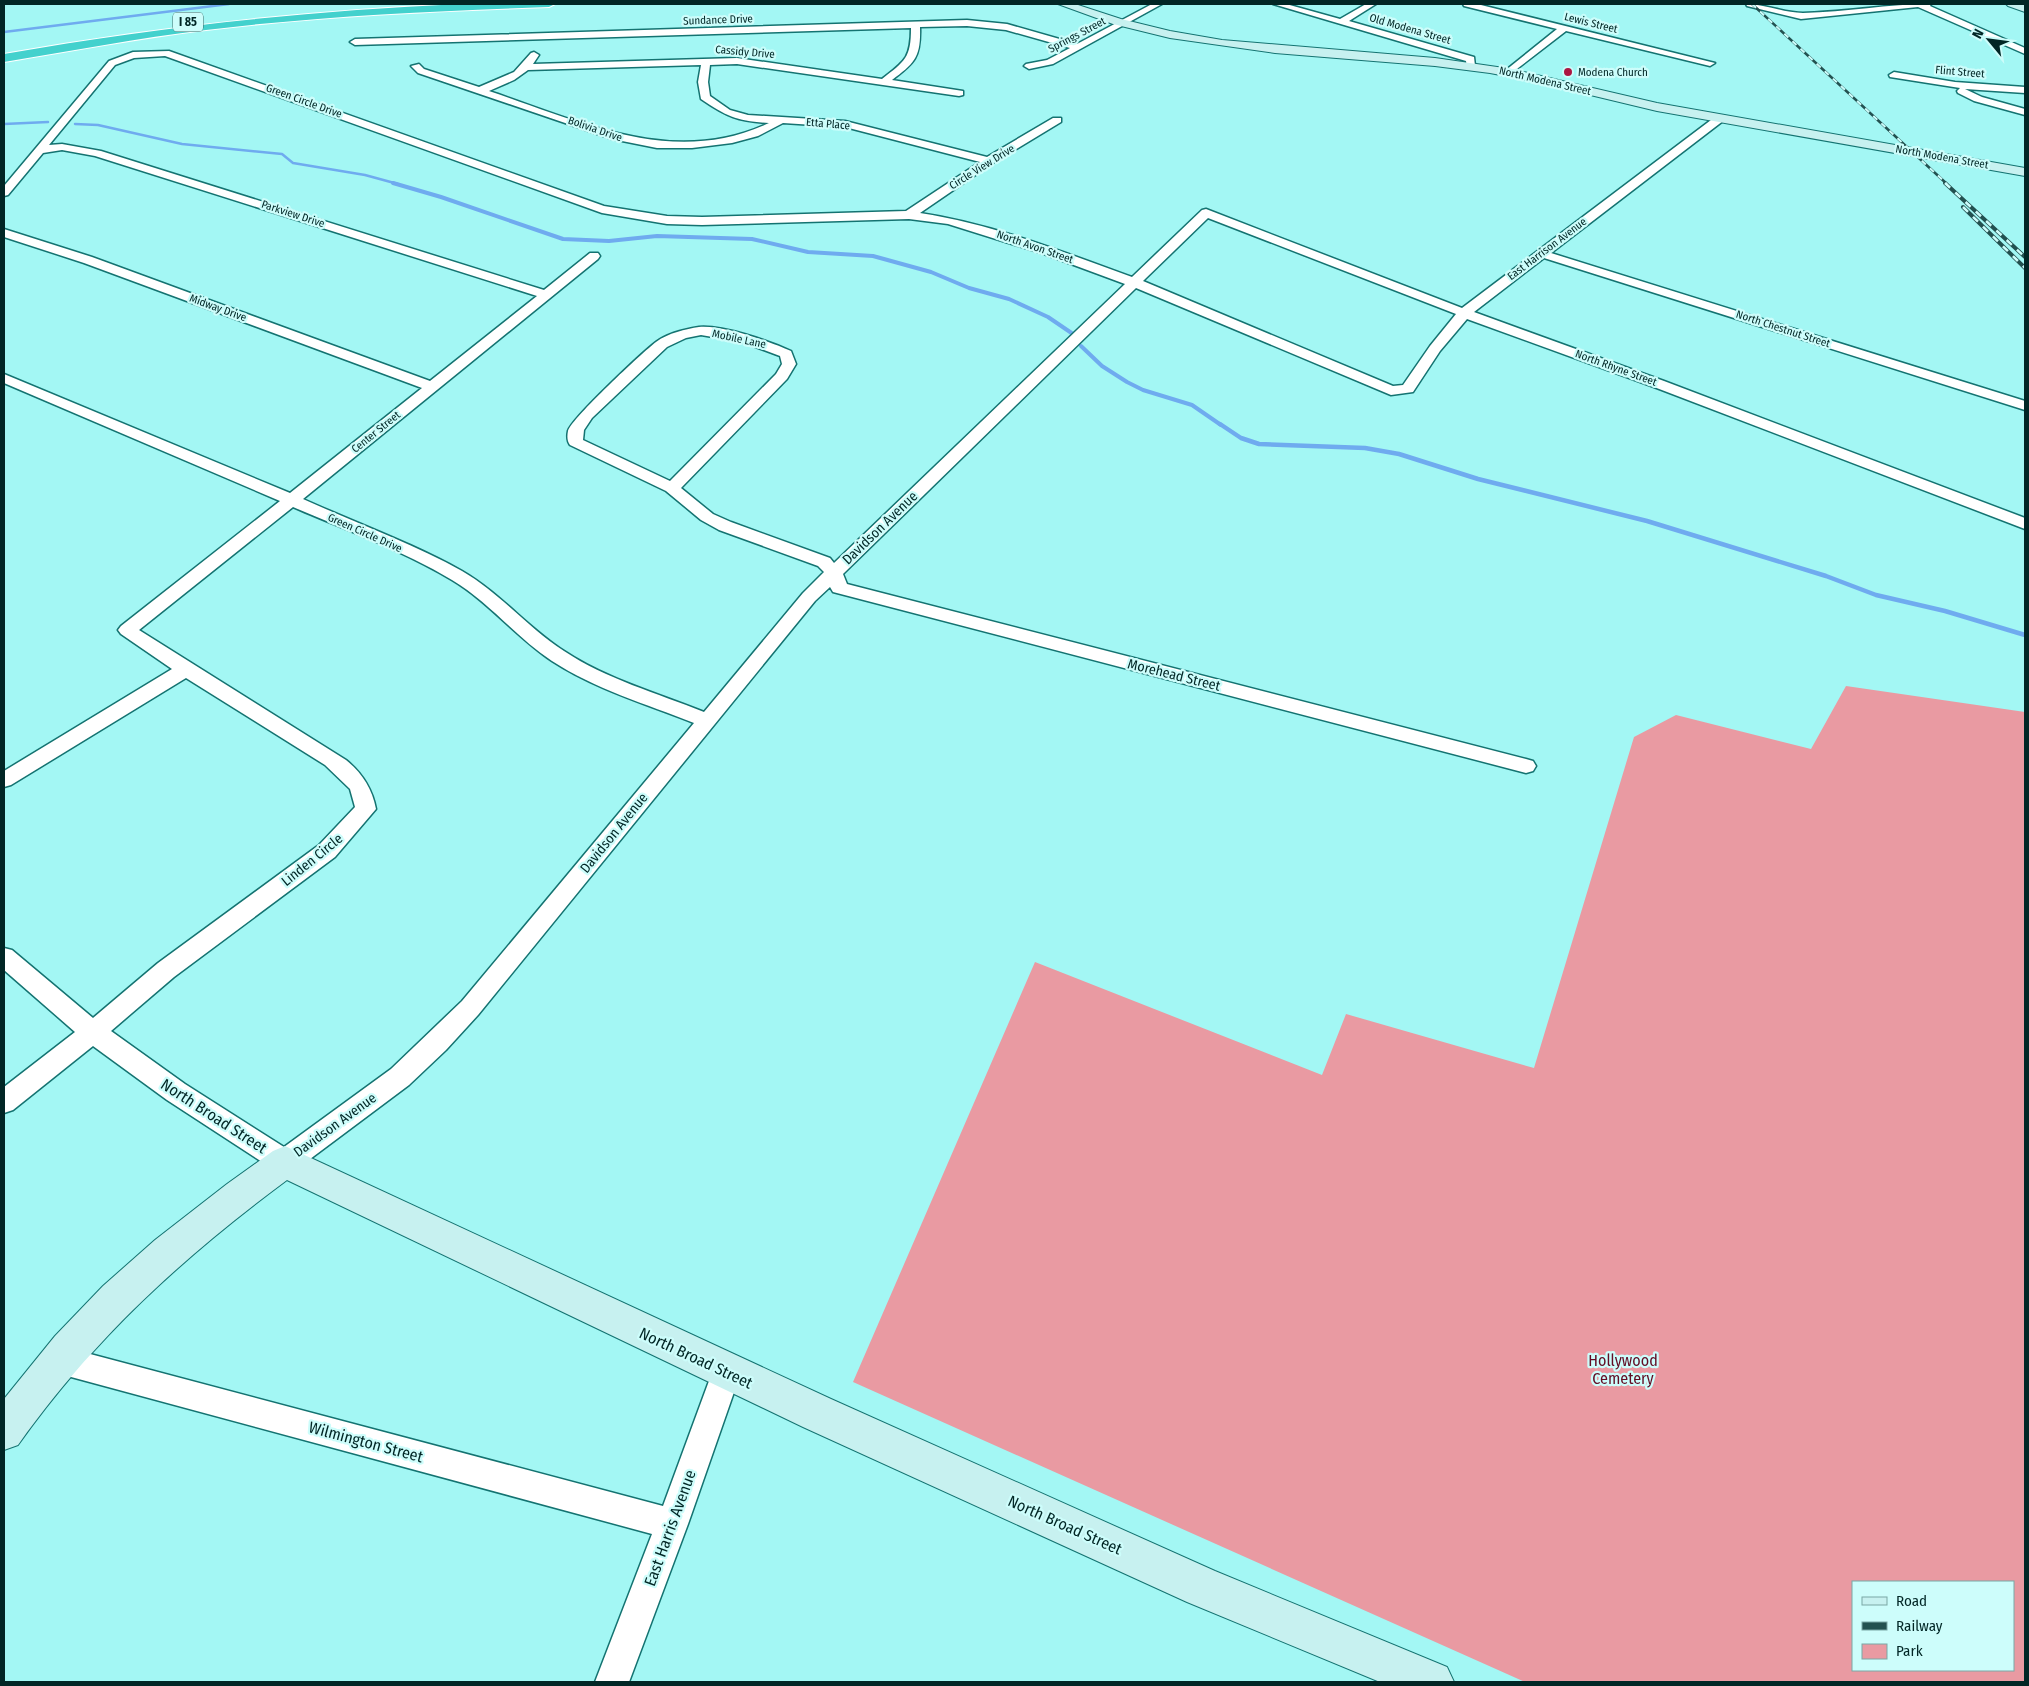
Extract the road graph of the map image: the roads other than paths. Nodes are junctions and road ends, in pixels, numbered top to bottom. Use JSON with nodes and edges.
{"nodes":[{"id":1,"x":374,"y":4,"type":"edge"},
{"id":2,"x":549,"y":4,"type":"edge"},
{"id":3,"x":1064,"y":4,"type":"edge"},
{"id":4,"x":1158,"y":4,"type":"edge"},
{"id":5,"x":1277,"y":4,"type":"edge"},
{"id":6,"x":1372,"y":4,"type":"edge"},
{"id":7,"x":1467,"y":4,"type":"edge"},
{"id":8,"x":1750,"y":4,"type":"edge"},
{"id":9,"x":1922,"y":4,"type":"edge"},
{"id":10,"x":2012,"y":4,"type":"edge"},
{"id":11,"x":2025,"y":9,"type":"edge"},
{"id":12,"x":1343,"y":21,"type":"junction"},
{"id":13,"x":915,"y":24,"type":"junction"},
{"id":14,"x":1121,"y":25,"type":"junction"},
{"id":15,"x":1564,"y":28,"type":"junction"},
{"id":16,"x":543,"y":36,"type":"junction"},
{"id":17,"x":355,"y":42,"type":"dead end"},
{"id":18,"x":1078,"y":47,"type":"junction"},
{"id":19,"x":4,"y":51,"type":"edge"},
{"id":20,"x":2025,"y":51,"type":"edge"},
{"id":21,"x":4,"y":58,"type":"edge"},
{"id":22,"x":706,"y":61,"type":"junction"},
{"id":23,"x":1710,"y":63,"type":"dead end"},
{"id":24,"x":416,"y":66,"type":"dead end"},
{"id":25,"x":1029,"y":66,"type":"dead end"},
{"id":26,"x":1470,"y":66,"type":"junction"},
{"id":27,"x":528,"y":67,"type":"junction"},
{"id":28,"x":1509,"y":72,"type":"junction"},
{"id":29,"x":1894,"y":75,"type":"dead end"},
{"id":30,"x":884,"y":82,"type":"junction"},
{"id":31,"x":1955,"y":85,"type":"junction"},
{"id":32,"x":2025,"y":90,"type":"edge"},
{"id":33,"x":480,"y":91,"type":"junction"},
{"id":34,"x":959,"y":93,"type":"dead end"},
{"id":35,"x":2025,"y":112,"type":"edge"},
{"id":36,"x":1719,"y":119,"type":"junction"},
{"id":37,"x":1057,"y":120,"type":"dead end"},
{"id":38,"x":779,"y":122,"type":"junction"},
{"id":39,"x":39,"y":150,"type":"junction"},
{"id":40,"x":989,"y":161,"type":"junction"},
{"id":41,"x":2025,"y":172,"type":"edge"},
{"id":42,"x":4,"y":194,"type":"edge"},
{"id":43,"x":1206,"y":213,"type":"joint"},
{"id":44,"x":909,"y":215,"type":"junction"},
{"id":45,"x":656,"y":219,"type":"joint"},
{"id":46,"x":4,"y":232,"type":"edge"},
{"id":47,"x":1540,"y":253,"type":"junction"},
{"id":48,"x":594,"y":256,"type":"dead end"},
{"id":49,"x":1136,"y":283,"type":"junction"},
{"id":50,"x":545,"y":294,"type":"junction"},
{"id":51,"x":1464,"y":313,"type":"junction"},
{"id":52,"x":4,"y":378,"type":"edge"},
{"id":53,"x":432,"y":387,"type":"junction"},
{"id":54,"x":1391,"y":391,"type":"joint"},
{"id":55,"x":2025,"y":406,"type":"edge"},
{"id":56,"x":672,"y":488,"type":"junction"},
{"id":57,"x":292,"y":500,"type":"junction"},
{"id":58,"x":2025,"y":524,"type":"edge"},
{"id":59,"x":834,"y":572,"type":"junction"},
{"id":60,"x":158,"y":606,"type":"joint"},
{"id":61,"x":185,"y":670,"type":"junction"},
{"id":62,"x":706,"y":720,"type":"junction"},
{"id":63,"x":1526,"y":766,"type":"dead end"},
{"id":64,"x":4,"y":780,"type":"edge"},
{"id":65,"x":4,"y":957,"type":"edge"},
{"id":66,"x":93,"y":1032,"type":"junction"},
{"id":67,"x":4,"y":1102,"type":"edge"},
{"id":68,"x":285,"y":1162,"type":"junction"},
{"id":69,"x":60,"y":1360,"type":"junction"},
{"id":70,"x":726,"y":1372,"type":"junction"},
{"id":71,"x":4,"y":1431,"type":"edge"},
{"id":72,"x":672,"y":1524,"type":"junction"},
{"id":73,"x":612,"y":1682,"type":"edge"},
{"id":74,"x":1432,"y":1682,"type":"edge"}],
"edges":[{"from":1,"to":19,"type":"highway","number":"I 85"},
{"from":2,"to":21,"type":"highway","number":"I 85"},
{"from":3,"to":14,"type":"street","name":"North Modena Street"},
{"from":4,"to":14,"type":"street","name":"Springs Street"},
{"from":5,"to":12,"type":"street","name":"Old Modena Street"},
{"from":6,"to":12,"type":"street"},
{"from":7,"to":15,"type":"street","name":"Lewis Street"},
{"from":8,"to":9,"type":"street"},
{"from":9,"to":20,"type":"street"},
{"from":10,"to":11,"type":"street"},
{"from":12,"to":26,"type":"street","name":"Old Modena Street"},
{"from":13,"to":16,"type":"street","name":"Sundance Drive"},
{"from":13,"to":18,"type":"street","name":"Sundance Drive"},
{"from":13,"to":30,"type":"street"},
{"from":14,"to":18,"type":"street","name":"Springs Street"},
{"from":14,"to":26,"type":"street","name":"North Modena Street"},
{"from":15,"to":23,"type":"street","name":"Lewis Street"},
{"from":15,"to":28,"type":"street"},
{"from":16,"to":17,"type":"street","name":"Sundance Drive"},
{"from":16,"to":27,"type":"street"},
{"from":18,"to":25,"type":"street","name":"Springs Street"},
{"from":22,"to":27,"type":"street","name":"Cassidy Drive"},
{"from":22,"to":30,"type":"street","name":"Cassidy Drive"},
{"from":22,"to":38,"type":"street","name":"Etta Place"},
{"from":24,"to":33,"type":"street","name":"Bolivia Drive"},
{"from":26,"to":28,"type":"street","name":"North Modena Street"},
{"from":27,"to":33,"type":"street"},
{"from":28,"to":36,"type":"street","name":"North Modena Street"},
{"from":29,"to":31,"type":"street","name":"Flint Street"},
{"from":30,"to":34,"type":"street","name":"Cassidy Drive"},
{"from":31,"to":32,"type":"street","name":"Flint Street"},
{"from":31,"to":35,"type":"street"},
{"from":33,"to":38,"type":"street","name":"Bolivia Drive"},
{"from":36,"to":41,"type":"street","name":"North Modena Street"},
{"from":36,"to":47,"type":"street","name":"East Harrison Avenue"},
{"from":37,"to":40,"type":"street","name":"Circle View Drive"},
{"from":38,"to":40,"type":"street","name":"Etta Place"},
{"from":39,"to":42,"type":"street","name":"Green Circle Drive"},
{"from":39,"to":45,"type":"street","name":"Green Circle Drive"},
{"from":39,"to":50,"type":"street","name":"Parkview Drive"},
{"from":40,"to":44,"type":"street","name":"Circle View Drive"},
{"from":43,"to":49,"type":"street","name":"Davidson Avenue"},
{"from":43,"to":51,"type":"street","name":"North Rhyne Street"},
{"from":44,"to":45,"type":"street","name":"North Avon Street"},
{"from":44,"to":49,"type":"street","name":"North Avon Street"},
{"from":46,"to":53,"type":"street","name":"Midway Drive"},
{"from":47,"to":51,"type":"street","name":"East Harrison Avenue"},
{"from":47,"to":55,"type":"street","name":"North Chestnut Street"},
{"from":48,"to":50,"type":"street","name":"Center Street"},
{"from":49,"to":54,"type":"street","name":"North Avon Street"},
{"from":49,"to":59,"type":"street","name":"Davidson Avenue"},
{"from":50,"to":53,"type":"street","name":"Center Street"},
{"from":51,"to":54,"type":"street","name":"East Harrison Avenue"},
{"from":51,"to":58,"type":"street","name":"North Rhyne Street"},
{"from":52,"to":57,"type":"street","name":"Green Circle Drive"},
{"from":53,"to":57,"type":"street","name":"Center Street"},
{"from":56,"to":56,"type":"street","name":"Mobile Lane"},
{"from":56,"to":59,"type":"street","name":"Mobile Lane"},
{"from":57,"to":60,"type":"street","name":"Center Street"},
{"from":57,"to":62,"type":"street","name":"Green Circle Drive"},
{"from":59,"to":62,"type":"street","name":"Davidson Avenue"},
{"from":59,"to":63,"type":"street","name":"Morehead Street"},
{"from":60,"to":61,"type":"street","name":"Linden Circle"},
{"from":61,"to":64,"type":"street"},
{"from":61,"to":66,"type":"street","name":"Linden Circle"},
{"from":62,"to":68,"type":"street","name":"Davidson Avenue"},
{"from":65,"to":66,"type":"street","name":"North Broad Street"},
{"from":66,"to":67,"type":"street"},
{"from":66,"to":68,"type":"street","name":"North Broad Street"},
{"from":68,"to":69,"type":"street","name":"Davidson Avenue"},
{"from":68,"to":70,"type":"street","name":"North Broad Street"},
{"from":69,"to":71,"type":"street","name":"Davidson Avenue"},
{"from":69,"to":72,"type":"street","name":"Wilmington Street"},
{"from":70,"to":72,"type":"street","name":"East Harris Avenue"},
{"from":70,"to":74,"type":"street","name":"North Broad Street"},
{"from":72,"to":73,"type":"street","name":"East Harris Avenue"}]}
